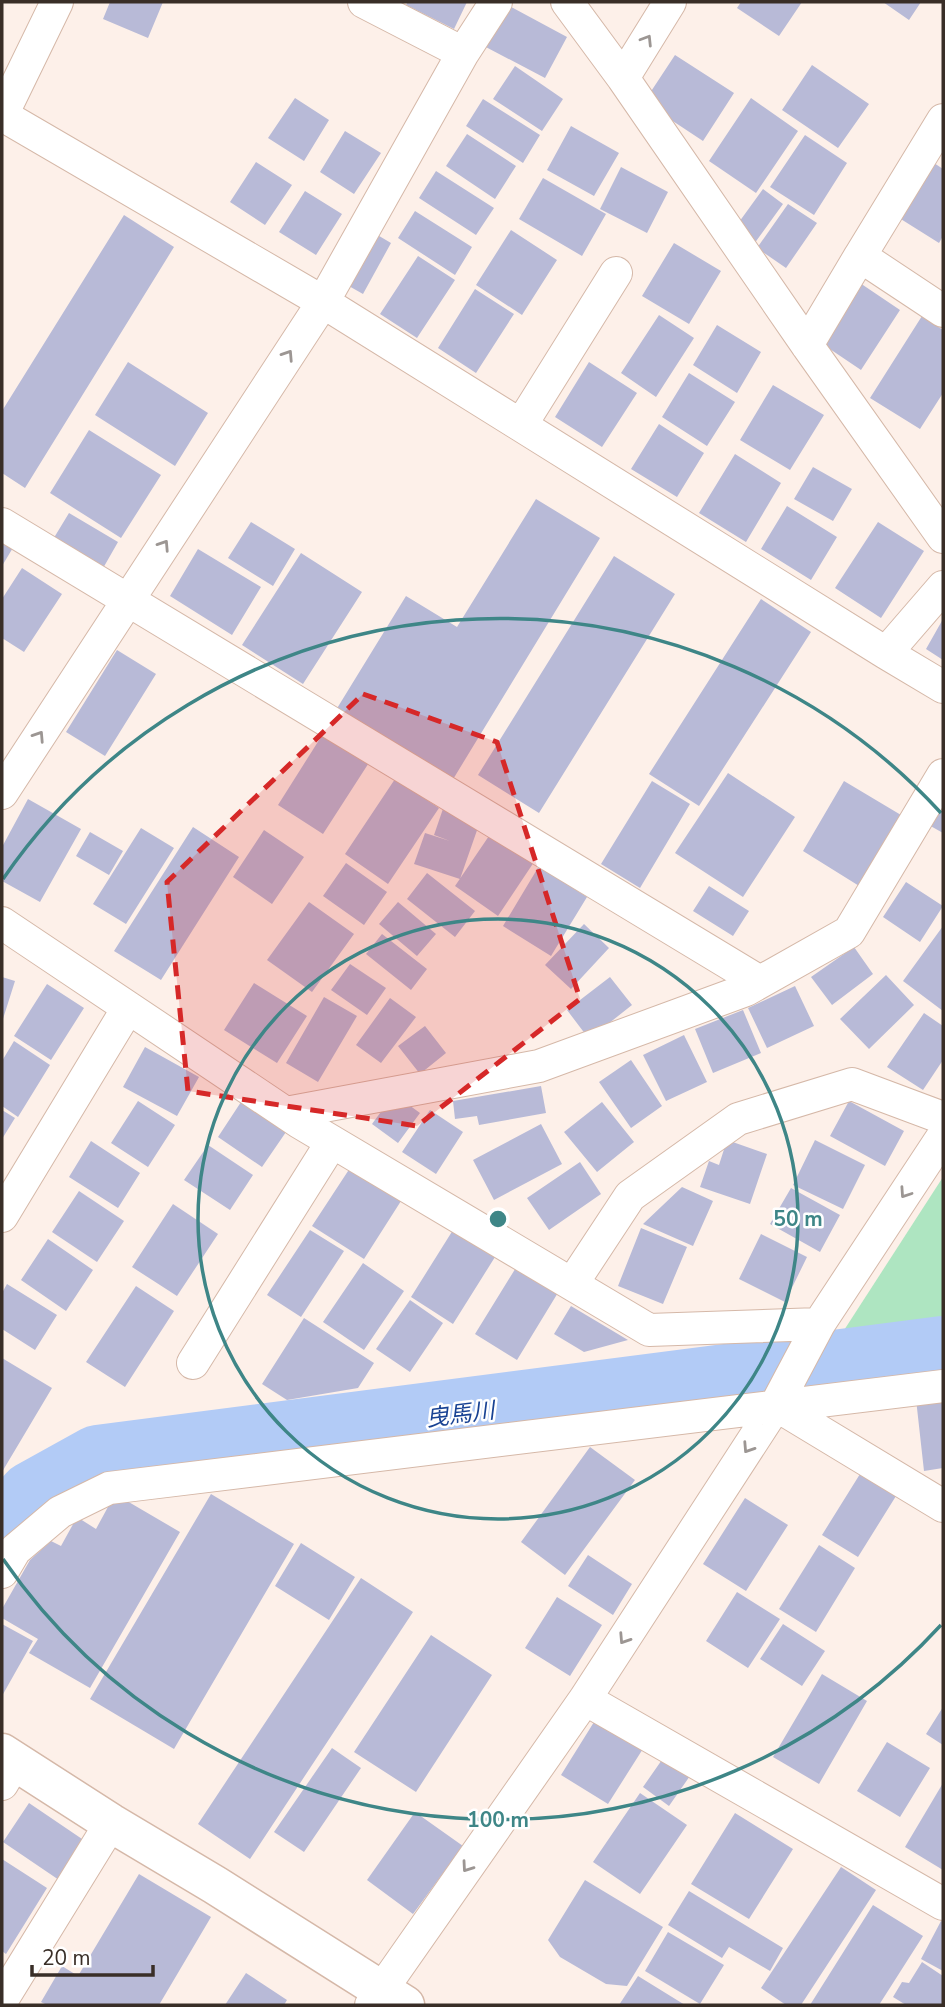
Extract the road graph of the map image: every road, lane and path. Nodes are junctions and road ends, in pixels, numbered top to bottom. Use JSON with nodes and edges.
{"nodes":[{"id":1,"x":58,"y":2,"type":"edge"},
{"id":2,"x":496,"y":2,"type":"edge"},
{"id":3,"x":567,"y":2,"type":"edge"},
{"id":4,"x":670,"y":2,"type":"edge"},
{"id":5,"x":373,"y":4,"type":"edge"},
{"id":6,"x":463,"y":54,"type":"junction"},
{"id":7,"x":624,"y":78,"type":"junction"},
{"id":8,"x":2,"y":115,"type":"edge"},
{"id":9,"x":943,"y":120,"type":"edge"},
{"id":10,"x":860,"y":256,"type":"junction"},
{"id":11,"x":616,"y":273,"type":"dead end"},
{"id":12,"x":323,"y":302,"type":"junction"},
{"id":13,"x":943,"y":311,"type":"edge"},
{"id":14,"x":807,"y":345,"type":"junction"},
{"id":15,"x":521,"y":425,"type":"junction"},
{"id":16,"x":2,"y":524,"type":"edge"},
{"id":17,"x":943,"y":537,"type":"edge"},
{"id":18,"x":943,"y":587,"type":"edge"},
{"id":19,"x":128,"y":600,"type":"junction"},
{"id":20,"x":886,"y":653,"type":"junction"},
{"id":21,"x":943,"y":687,"type":"edge"},
{"id":22,"x":943,"y":775,"type":"edge"},
{"id":23,"x":2,"y":793,"type":"edge"},
{"id":24,"x":2,"y":923,"type":"edge"},
{"id":25,"x":760,"y":982,"type":"junction"},
{"id":26,"x":128,"y":1008,"type":"junction"},
{"id":27,"x":286,"y":1113,"type":"junction"},
{"id":28,"x":943,"y":1118,"type":"edge"},
{"id":29,"x":943,"y":1136,"type":"edge"},
{"id":30,"x":332,"y":1142,"type":"junction"},
{"id":31,"x":2,"y":1216,"type":"edge"},
{"id":32,"x":572,"y":1284,"type":"junction"},
{"id":33,"x":812,"y":1336,"type":"junction"},
{"id":34,"x":193,"y":1363,"type":"dead end"},
{"id":35,"x":943,"y":1385,"type":"edge"},
{"id":36,"x":780,"y":1398,"type":"junction"},
{"id":37,"x":943,"y":1506,"type":"edge"},
{"id":38,"x":2,"y":1572,"type":"edge"},
{"id":39,"x":585,"y":1699,"type":"junction"},
{"id":40,"x":6,"y":1766,"type":"edge"},
{"id":41,"x":111,"y":1823,"type":"junction"},
{"id":42,"x":943,"y":1904,"type":"edge"},
{"id":43,"x":2,"y":2000,"type":"edge"},
{"id":44,"x":386,"y":2000,"type":"edge"}],
"edges":[{"from":1,"to":8,"type":"street"},
{"from":2,"to":6,"type":"street"},
{"from":3,"to":7,"type":"street"},
{"from":7,"to":4,"type":"street","one_way":true},
{"from":5,"to":6,"type":"street"},
{"from":6,"to":12,"type":"street"},
{"from":7,"to":14,"type":"street"},
{"from":8,"to":12,"type":"street"},
{"from":9,"to":10,"type":"street"},
{"from":10,"to":13,"type":"street"},
{"from":10,"to":14,"type":"street"},
{"from":11,"to":15,"type":"street"},
{"from":12,"to":15,"type":"street"},
{"from":19,"to":12,"type":"street","one_way":true},
{"from":14,"to":17,"type":"street"},
{"from":15,"to":20,"type":"street"},
{"from":16,"to":19,"type":"street"},
{"from":18,"to":20,"type":"street"},
{"from":23,"to":19,"type":"street","one_way":true},
{"from":19,"to":25,"type":"street"},
{"from":20,"to":21,"type":"street"},
{"from":22,"to":25,"type":"street"},
{"from":24,"to":26,"type":"street"},
{"from":25,"to":27,"type":"street"},
{"from":26,"to":27,"type":"street"},
{"from":26,"to":31,"type":"street"},
{"from":27,"to":30,"type":"street"},
{"from":28,"to":32,"type":"street"},
{"from":29,"to":33,"type":"street","one_way":true},
{"from":30,"to":32,"type":"street"},
{"from":30,"to":34,"type":"street"},
{"from":32,"to":33,"type":"street"},
{"from":33,"to":36,"type":"street"},
{"from":35,"to":36,"type":"street"},
{"from":36,"to":37,"type":"street"},
{"from":36,"to":38,"type":"street"},
{"from":36,"to":39,"type":"street","one_way":true},
{"from":39,"to":42,"type":"street"},
{"from":39,"to":44,"type":"street","one_way":true},
{"from":40,"to":41,"type":"street"},
{"from":41,"to":43,"type":"street"},
{"from":41,"to":44,"type":"street"}]}
